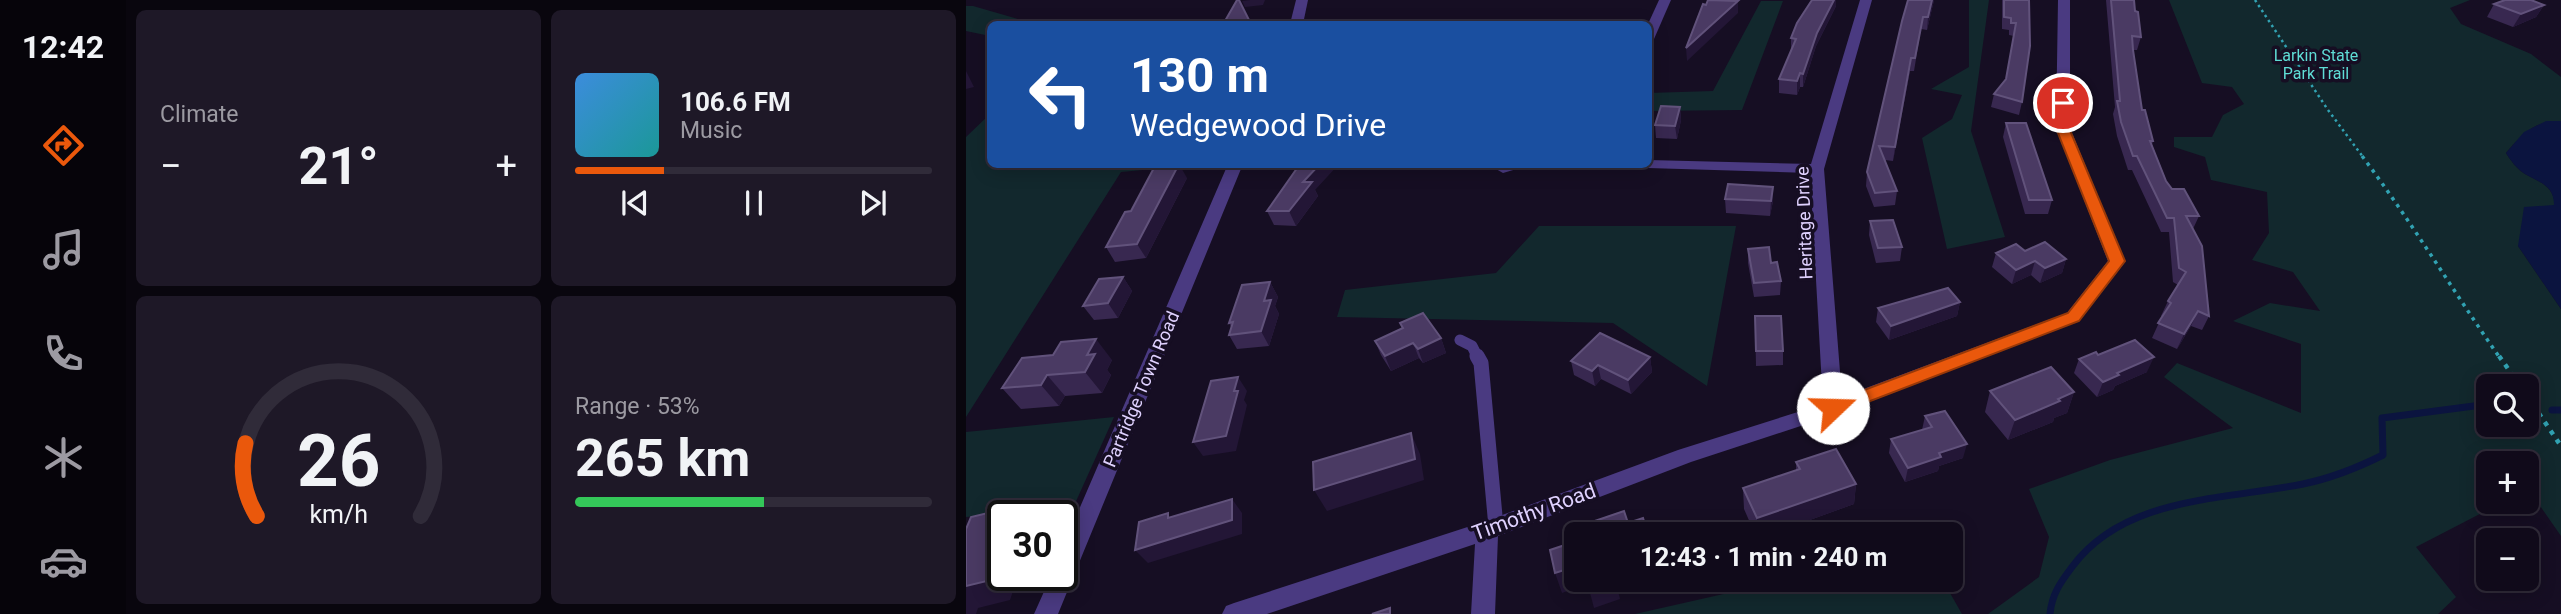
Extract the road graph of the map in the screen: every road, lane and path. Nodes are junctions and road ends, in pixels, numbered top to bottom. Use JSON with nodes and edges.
{"nodes":[{"id":1,"x":1302,"y":0,"type":"edge"},
{"id":2,"x":1665,"y":0,"type":"edge"},
{"id":3,"x":1866,"y":0,"type":"edge"},
{"id":4,"x":2064,"y":0,"type":"edge"},
{"id":5,"x":2255,"y":0,"type":"edge"},
{"id":6,"x":1297,"y":21,"type":"edge"},
{"id":7,"x":1652,"y":30,"type":"edge"},
{"id":8,"x":1652,"y":164,"type":"edge"},
{"id":9,"x":1234,"y":168,"type":"edge"},
{"id":10,"x":1508,"y":168,"type":"edge"},
{"id":11,"x":1503,"y":169,"type":"dead end"},
{"id":12,"x":1817,"y":169,"type":"junction"},
{"id":13,"x":1460,"y":340,"type":"dead end"},
{"id":14,"x":2512,"y":374,"type":"edge"},
{"id":15,"x":1833,"y":408,"type":"junction"},
{"id":16,"x":2539,"y":414,"type":"edge"},
{"id":17,"x":2561,"y":446,"type":"edge"},
{"id":18,"x":1492,"y":528,"type":"junction"},
{"id":19,"x":1046,"y":614,"type":"edge"},
{"id":20,"x":1234,"y":614,"type":"edge"},
{"id":21,"x":1483,"y":614,"type":"edge"}],
"edges":[{"from":1,"to":6,"type":"street"},
{"from":2,"to":7,"type":"street"},
{"from":3,"to":12,"type":"street","name":"Heritage Drive"},
{"from":4,"to":15,"type":"street","name":"Timothy Road"},
{"from":5,"to":14,"type":"path"},
{"from":8,"to":12,"type":"street"},
{"from":9,"to":19,"type":"street","name":"Partridge Town Road"},
{"from":10,"to":11,"type":"street"},
{"from":12,"to":15,"type":"street","name":"Heritage Drive"},
{"from":13,"to":18,"type":"lane"},
{"from":15,"to":18,"type":"street","name":"Timothy Road"},
{"from":16,"to":17,"type":"path"},
{"from":18,"to":20,"type":"street","name":"Timothy Road"},
{"from":18,"to":21,"type":"street"}]}
